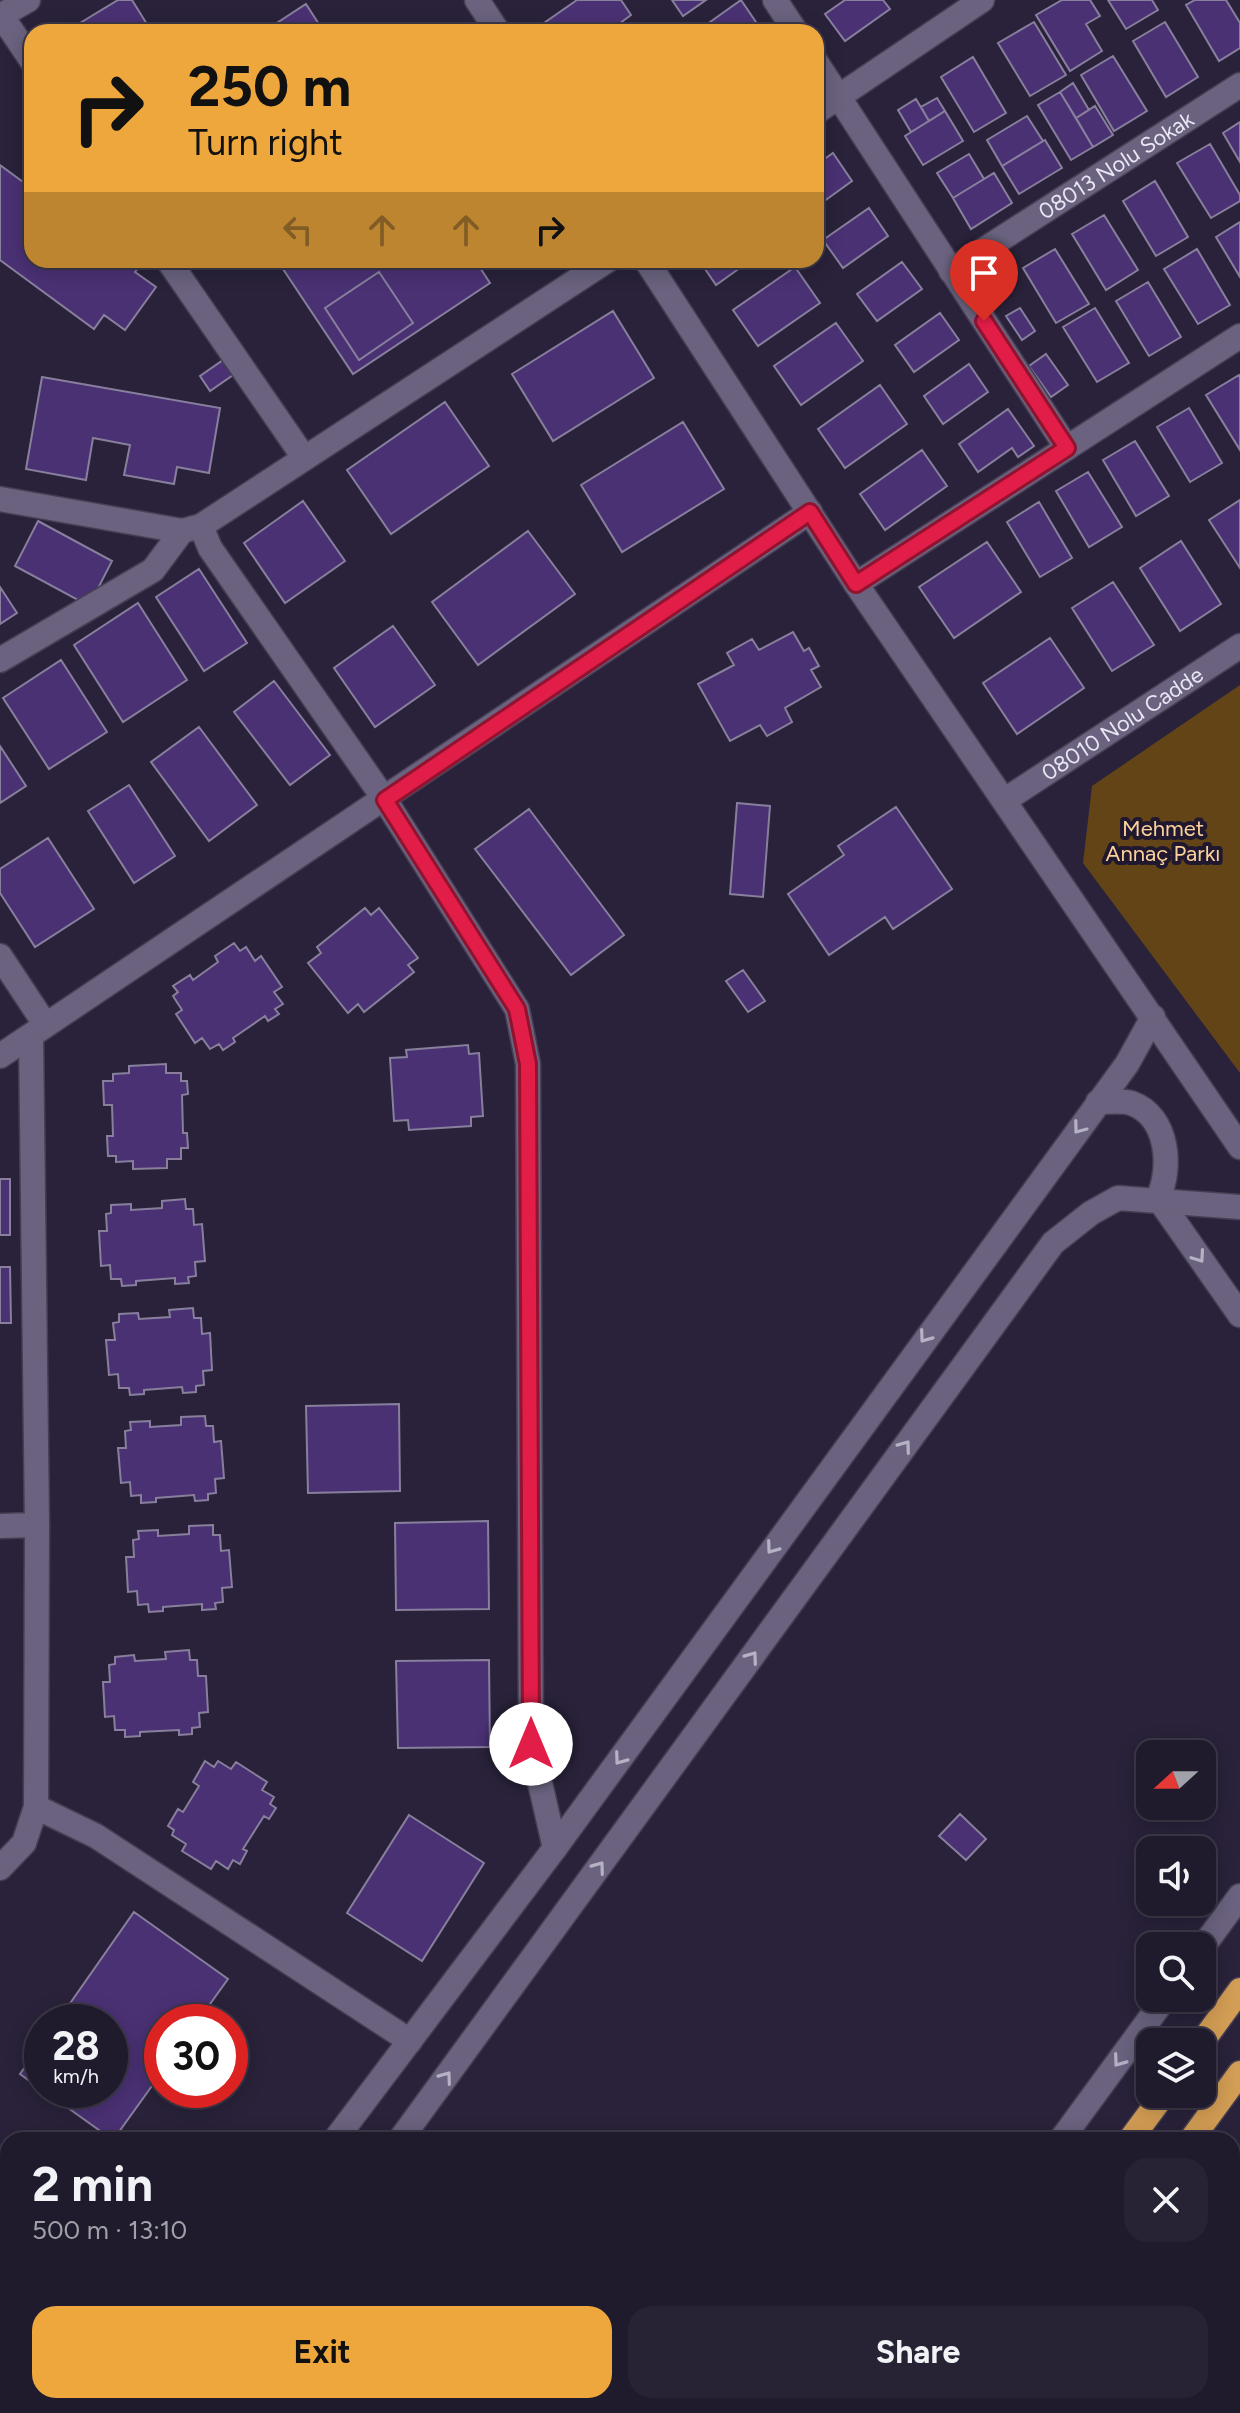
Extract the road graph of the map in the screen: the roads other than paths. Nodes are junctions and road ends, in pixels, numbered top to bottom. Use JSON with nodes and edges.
{"nodes":[{"id":1,"x":28,"y":0,"type":"edge"},
{"id":2,"x":477,"y":0,"type":"edge"},
{"id":3,"x":775,"y":0,"type":"edge"},
{"id":4,"x":982,"y":0,"type":"edge"},
{"id":5,"x":0,"y":16,"type":"edge"},
{"id":6,"x":493,"y":24,"type":"edge"},
{"id":7,"x":791,"y":24,"type":"edge"},
{"id":8,"x":24,"y":50,"type":"edge"},
{"id":9,"x":824,"y":74,"type":"edge"},
{"id":10,"x":1240,"y":85,"type":"edge"},
{"id":11,"x":838,"y":96,"type":"junction"},
{"id":12,"x":824,"y":106,"type":"edge"},
{"id":13,"x":174,"y":268,"type":"edge"},
{"id":14,"x":596,"y":268,"type":"edge"},
{"id":15,"x":651,"y":268,"type":"edge"},
{"id":16,"x":951,"y":271,"type":"junction"},
{"id":17,"x":1240,"y":336,"type":"edge"},
{"id":18,"x":1067,"y":448,"type":"junction"},
{"id":19,"x":303,"y":456,"type":"junction"},
{"id":20,"x":0,"y":499,"type":"edge"},
{"id":21,"x":810,"y":512,"type":"junction"},
{"id":22,"x":192,"y":528,"type":"junction"},
{"id":23,"x":856,"y":584,"type":"junction"},
{"id":24,"x":1240,"y":646,"type":"edge"},
{"id":25,"x":0,"y":660,"type":"edge"},
{"id":26,"x":385,"y":800,"type":"junction"},
{"id":27,"x":1005,"y":800,"type":"junction"},
{"id":28,"x":0,"y":956,"type":"edge"},
{"id":29,"x":1153,"y":1017,"type":"junction"},
{"id":30,"x":38,"y":1030,"type":"junction"},
{"id":31,"x":0,"y":1056,"type":"edge"},
{"id":32,"x":1098,"y":1102,"type":"junction"},
{"id":33,"x":1240,"y":1147,"type":"edge"},
{"id":34,"x":1158,"y":1198,"type":"junction"},
{"id":35,"x":1240,"y":1207,"type":"edge"},
{"id":36,"x":1240,"y":1315,"type":"edge"},
{"id":37,"x":37,"y":1525,"type":"junction"},
{"id":38,"x":0,"y":1526,"type":"edge"},
{"id":39,"x":36,"y":1807,"type":"junction"},
{"id":40,"x":555,"y":1848,"type":"junction"},
{"id":41,"x":0,"y":1868,"type":"edge"},
{"id":42,"x":1240,"y":1896,"type":"edge"},
{"id":43,"x":1214,"y":1932,"type":"edge"},
{"id":44,"x":1240,"y":1990,"type":"edge"},
{"id":45,"x":1155,"y":2012,"type":"edge"},
{"id":46,"x":1212,"y":2028,"type":"edge"},
{"id":47,"x":410,"y":2041,"type":"junction"},
{"id":48,"x":1240,"y":2073,"type":"edge"},
{"id":49,"x":1154,"y":2108,"type":"edge"},
{"id":50,"x":341,"y":2132,"type":"edge"},
{"id":51,"x":406,"y":2132,"type":"edge"},
{"id":52,"x":1067,"y":2132,"type":"edge"},
{"id":53,"x":1136,"y":2132,"type":"edge"},
{"id":54,"x":1197,"y":2132,"type":"edge"}],
"edges":[{"from":1,"to":5,"type":"street"},
{"from":2,"to":6,"type":"street"},
{"from":3,"to":7,"type":"street"},
{"from":4,"to":11,"type":"street"},
{"from":5,"to":8,"type":"street"},
{"from":9,"to":11,"type":"street"},
{"from":10,"to":16,"type":"street","name":"08013 Nolu Sokak"},
{"from":11,"to":12,"type":"street"},
{"from":11,"to":16,"type":"street"},
{"from":13,"to":19,"type":"street"},
{"from":14,"to":19,"type":"street"},
{"from":15,"to":21,"type":"street"},
{"from":16,"to":18,"type":"street"},
{"from":17,"to":18,"type":"street"},
{"from":18,"to":23,"type":"street"},
{"from":19,"to":22,"type":"street"},
{"from":20,"to":22,"type":"street"},
{"from":21,"to":23,"type":"street"},
{"from":21,"to":26,"type":"street"},
{"from":22,"to":25,"type":"street"},
{"from":22,"to":26,"type":"street"},
{"from":23,"to":27,"type":"street"},
{"from":24,"to":27,"type":"street","name":"08010 Nolu Cadde"},
{"from":26,"to":30,"type":"street"},
{"from":26,"to":40,"type":"street"},
{"from":27,"to":29,"type":"street"},
{"from":28,"to":30,"type":"street"},
{"from":29,"to":32,"type":"street"},
{"from":29,"to":33,"type":"street"},
{"from":30,"to":31,"type":"street"},
{"from":30,"to":37,"type":"street"},
{"from":32,"to":34,"type":"street"},
{"from":32,"to":40,"type":"street","one_way":true},
{"from":34,"to":35,"type":"street"},
{"from":34,"to":36,"type":"street","one_way":true},
{"from":51,"to":34,"type":"street","one_way":true},
{"from":37,"to":38,"type":"street"},
{"from":37,"to":39,"type":"street"},
{"from":39,"to":41,"type":"street"},
{"from":39,"to":47,"type":"street"},
{"from":40,"to":47,"type":"street"},
{"from":42,"to":43,"type":"street"},
{"from":44,"to":46,"type":"highway"},
{"from":45,"to":52,"type":"street","one_way":true},
{"from":47,"to":50,"type":"street"},
{"from":48,"to":54,"type":"highway"},
{"from":49,"to":53,"type":"highway"}]}
